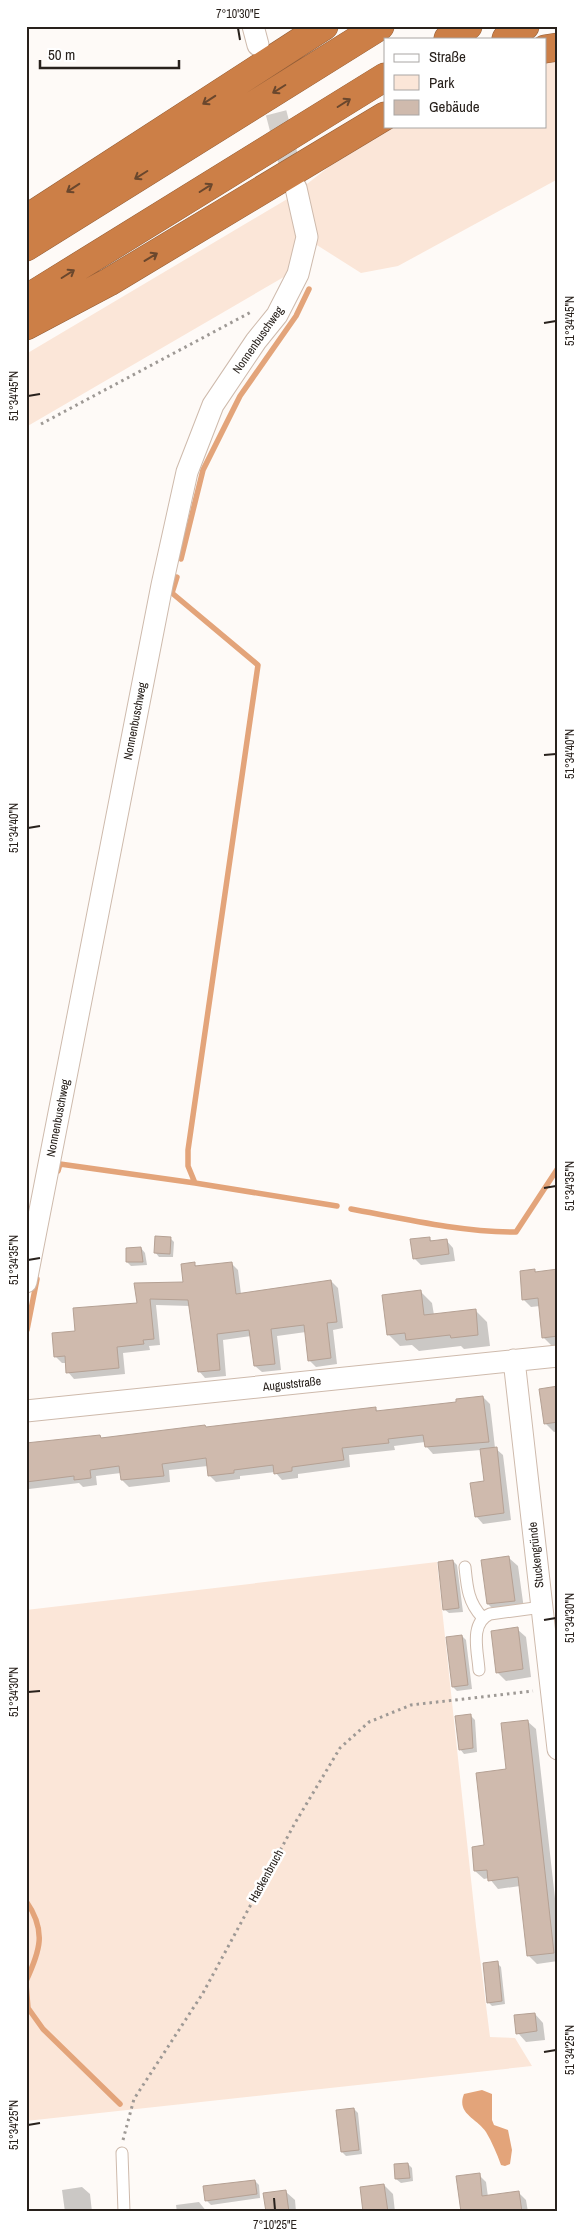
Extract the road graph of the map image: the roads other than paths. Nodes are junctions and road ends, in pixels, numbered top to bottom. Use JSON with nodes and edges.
{"nodes":[{"id":1,"x":324,"y":26,"type":"edge"},
{"id":2,"x":380,"y":26,"type":"edge"},
{"id":3,"x":468,"y":26,"type":"edge"},
{"id":4,"x":525,"y":26,"type":"edge"},
{"id":5,"x":450,"y":38,"type":"edge"},
{"id":6,"x":507,"y":38,"type":"edge"},
{"id":7,"x":384,"y":78,"type":"edge"},
{"id":8,"x":384,"y":117,"type":"edge"},
{"id":9,"x":296,"y":188,"type":"tunnel mouth"},
{"id":10,"x":26,"y":219,"type":"edge"},
{"id":11,"x":26,"y":247,"type":"edge"},
{"id":12,"x":26,"y":299,"type":"edge"},
{"id":13,"x":26,"y":326,"type":"edge"},
{"id":14,"x":26,"y":1282,"type":"edge"},
{"id":15,"x":558,"y":1356,"type":"edge"},
{"id":16,"x":514,"y":1360,"type":"junction"},
{"id":17,"x":26,"y":1411,"type":"edge"},
{"id":18,"x":466,"y":1567,"type":"dead end"},
{"id":19,"x":542,"y":1607,"type":"junction"},
{"id":20,"x":482,"y":1617,"type":"junction"},
{"id":21,"x":552,"y":1639,"type":"edge"},
{"id":22,"x":480,"y":1670,"type":"dead end"},
{"id":23,"x":558,"y":1749,"type":"edge"},
{"id":24,"x":122,"y":2153,"type":"road end"},
{"id":25,"x":124,"y":2212,"type":"edge"}],
"edges":[{"from":1,"to":10,"type":"highway","one_way":true},
{"from":2,"to":11,"type":"highway","one_way":true},
{"from":3,"to":5,"type":"highway"},
{"from":4,"to":6,"type":"highway"},
{"from":12,"to":7,"type":"highway","one_way":true},
{"from":13,"to":8,"type":"highway","one_way":true},
{"from":9,"to":14,"type":"street","name":"Nonnenbuschweg"},
{"from":15,"to":16,"type":"street","name":"Auguststraße"},
{"from":16,"to":17,"type":"street","name":"Auguststraße"},
{"from":16,"to":19,"type":"street","name":"Stuckengründe"},
{"from":18,"to":20,"type":"lane"},
{"from":19,"to":20,"type":"lane"},
{"from":19,"to":21,"type":"street","name":"Stuckengründe"},
{"from":20,"to":22,"type":"lane"},
{"from":21,"to":23,"type":"street","name":"Stuckengründe"},
{"from":24,"to":25,"type":"lane"}]}
